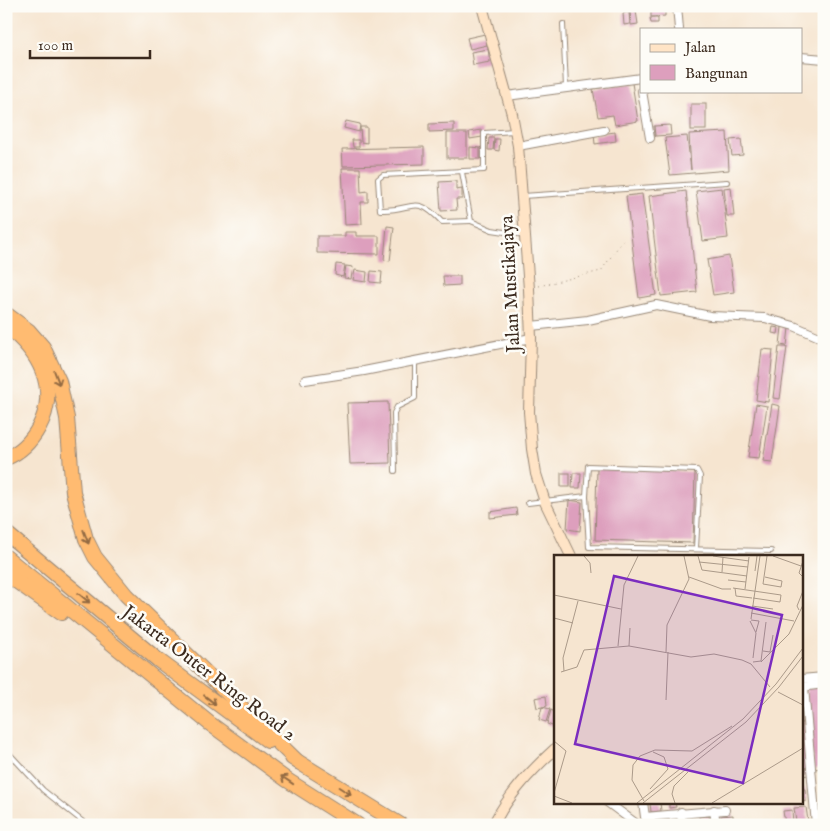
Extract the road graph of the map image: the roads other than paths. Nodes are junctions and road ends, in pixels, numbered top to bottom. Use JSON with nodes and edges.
{"nodes":[{"id":1,"x":482,"y":6,"type":"edge"},
{"id":2,"x":677,"y":6,"type":"edge"},
{"id":3,"x":563,"y":24,"type":"dead end"},
{"id":4,"x":679,"y":28,"type":"edge"},
{"id":5,"x":802,"y":57,"type":"edge"},
{"id":6,"x":824,"y":59,"type":"edge"},
{"id":7,"x":640,"y":78,"type":"edge"},
{"id":8,"x":566,"y":87,"type":"junction"},
{"id":9,"x":642,"y":92,"type":"edge"},
{"id":10,"x":507,"y":96,"type":"junction"},
{"id":11,"x":604,"y":130,"type":"dead end"},
{"id":12,"x":516,"y":131,"type":"junction"},
{"id":13,"x":650,"y":138,"type":"dead end"},
{"id":14,"x":518,"y":146,"type":"junction"},
{"id":15,"x":462,"y":172,"type":"junction"},
{"id":16,"x":728,"y":182,"type":"dead end"},
{"id":17,"x":522,"y":196,"type":"junction"},
{"id":18,"x":471,"y":221,"type":"junction"},
{"id":19,"x":526,"y":235,"type":"junction"},
{"id":20,"x":6,"y":314,"type":"edge"},
{"id":21,"x":6,"y":326,"type":"edge"},
{"id":22,"x":531,"y":326,"type":"junction"},
{"id":23,"x":531,"y":338,"type":"junction"},
{"id":24,"x":824,"y":339,"type":"edge"},
{"id":25,"x":416,"y":361,"type":"junction"},
{"id":26,"x":305,"y":380,"type":"dead end"},
{"id":27,"x":6,"y":458,"type":"edge"},
{"id":28,"x":395,"y":471,"type":"dead end"},
{"id":29,"x":586,"y":496,"type":"junction"},
{"id":30,"x":545,"y":502,"type":"junction"},
{"id":31,"x":528,"y":503,"type":"dead end"},
{"id":32,"x":6,"y":534,"type":"edge"},
{"id":33,"x":696,"y":548,"type":"junction"},
{"id":34,"x":771,"y":551,"type":"dead end"},
{"id":35,"x":571,"y":555,"type":"edge"},
{"id":36,"x":6,"y":557,"type":"edge"},
{"id":37,"x":6,"y":574,"type":"edge"},
{"id":38,"x":150,"y":676,"type":"junction"},
{"id":39,"x":824,"y":677,"type":"edge"},
{"id":40,"x":802,"y":684,"type":"edge"},
{"id":41,"x":824,"y":684,"type":"edge"},
{"id":42,"x":6,"y":750,"type":"edge"},
{"id":43,"x":554,"y":750,"type":"edge"},
{"id":44,"x":298,"y":762,"type":"junction"},
{"id":45,"x":610,"y":804,"type":"edge"},
{"id":46,"x":644,"y":804,"type":"edge"},
{"id":47,"x":714,"y":810,"type":"junction"},
{"id":48,"x":725,"y":810,"type":"dead end"},
{"id":49,"x":681,"y":812,"type":"junction"},
{"id":50,"x":87,"y":825,"type":"edge"},
{"id":51,"x":358,"y":825,"type":"edge"},
{"id":52,"x":401,"y":825,"type":"edge"},
{"id":53,"x":492,"y":825,"type":"edge"},
{"id":54,"x":638,"y":825,"type":"edge"},
{"id":55,"x":682,"y":825,"type":"edge"},
{"id":56,"x":716,"y":825,"type":"edge"},
{"id":57,"x":816,"y":825,"type":"edge"}],
"edges":[{"from":1,"to":10,"type":"street","name":"Jalan Mustikajaya"},
{"from":2,"to":4,"type":"street"},
{"from":3,"to":8,"type":"lane"},
{"from":5,"to":6,"type":"street"},
{"from":7,"to":8,"type":"street"},
{"from":8,"to":10,"type":"street"},
{"from":9,"to":13,"type":"street"},
{"from":10,"to":12,"type":"street","name":"Jalan Mustikajaya"},
{"from":11,"to":14,"type":"street"},
{"from":12,"to":14,"type":"street","name":"Jalan Mustikajaya"},
{"from":12,"to":15,"type":"lane"},
{"from":14,"to":17,"type":"street","name":"Jalan Mustikajaya"},
{"from":15,"to":18,"type":"lane"},
{"from":15,"to":18,"type":"lane"},
{"from":16,"to":17,"type":"lane"},
{"from":17,"to":19,"type":"street","name":"Jalan Mustikajaya"},
{"from":18,"to":19,"type":"lane"},
{"from":19,"to":22,"type":"street","name":"Jalan Mustikajaya"},
{"from":20,"to":44,"type":"highway","one_way":true},
{"from":21,"to":27,"type":"highway"},
{"from":22,"to":23,"type":"street","name":"Jalan Mustikajaya"},
{"from":22,"to":24,"type":"street"},
{"from":23,"to":25,"type":"street"},
{"from":23,"to":30,"type":"street","name":"Jalan Mustikajaya"},
{"from":25,"to":26,"type":"street"},
{"from":25,"to":28,"type":"lane"},
{"from":29,"to":30,"type":"lane"},
{"from":29,"to":33,"type":"lane"},
{"from":29,"to":33,"type":"lane"},
{"from":30,"to":31,"type":"lane"},
{"from":30,"to":35,"type":"street","name":"Jalan Mustikajaya"},
{"from":32,"to":44,"type":"highway","name":"Jakarta Outer Ring Road 2","one_way":true},
{"from":33,"to":34,"type":"lane"},
{"from":36,"to":38,"type":"highway","name":"Jakarta Outer Ring Road 2"},
{"from":37,"to":38,"type":"highway"},
{"from":51,"to":38,"type":"highway","name":"Jakarta Outer Ring Road 2","one_way":true},
{"from":39,"to":40,"type":"street"},
{"from":40,"to":41,"type":"street"},
{"from":40,"to":57,"type":"street"},
{"from":42,"to":50,"type":"lane"},
{"from":43,"to":53,"type":"street"},
{"from":44,"to":52,"type":"highway","name":"Jakarta Outer Ring Road 2","one_way":true},
{"from":45,"to":54,"type":"street"},
{"from":46,"to":49,"type":"street"},
{"from":47,"to":48,"type":"street"},
{"from":47,"to":49,"type":"street"},
{"from":47,"to":56,"type":"street"},
{"from":49,"to":55,"type":"street"}]}
